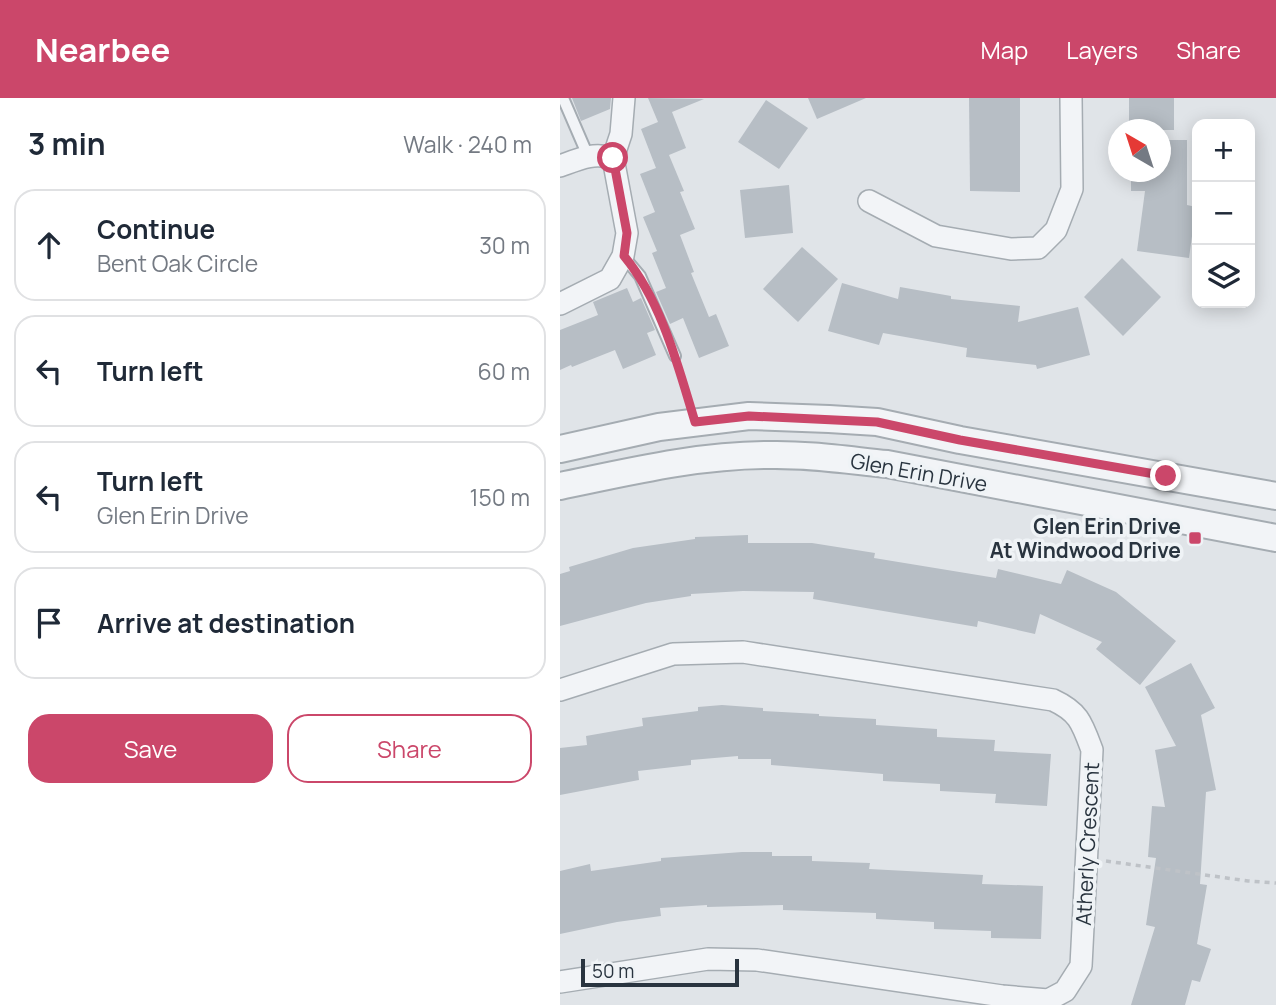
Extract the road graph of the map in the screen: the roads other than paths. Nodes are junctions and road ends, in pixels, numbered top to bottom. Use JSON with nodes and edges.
{"nodes":[{"id":1,"x":563,"y":98,"type":"edge"},
{"id":2,"x":624,"y":98,"type":"edge"},
{"id":3,"x":1071,"y":98,"type":"edge"},
{"id":4,"x":588,"y":156,"type":"junction"},
{"id":5,"x":613,"y":158,"type":"junction"},
{"id":6,"x":560,"y":166,"type":"edge"},
{"id":7,"x":869,"y":201,"type":"dead end"},
{"id":8,"x":624,"y":256,"type":"junction"},
{"id":9,"x":560,"y":304,"type":"edge"},
{"id":10,"x":675,"y":356,"type":"road end"},
{"id":11,"x":560,"y":449,"type":"edge"},
{"id":12,"x":560,"y":486,"type":"edge"},
{"id":13,"x":1276,"y":496,"type":"edge"},
{"id":14,"x":1276,"y":538,"type":"edge"},
{"id":15,"x":560,"y":690,"type":"edge"},
{"id":16,"x":560,"y":982,"type":"edge"}],
"edges":[{"from":1,"to":4,"type":"lane"},
{"from":2,"to":5,"type":"street"},
{"from":3,"to":7,"type":"street"},
{"from":4,"to":5,"type":"street"},
{"from":4,"to":6,"type":"street"},
{"from":5,"to":8,"type":"street"},
{"from":8,"to":9,"type":"street"},
{"from":8,"to":10,"type":"lane"},
{"from":11,"to":13,"type":"street","name":"Glen Erin Drive"},
{"from":12,"to":14,"type":"street","name":"Glen Erin Drive"},
{"from":15,"to":16,"type":"street","name":"Atherly Crescent"}]}
